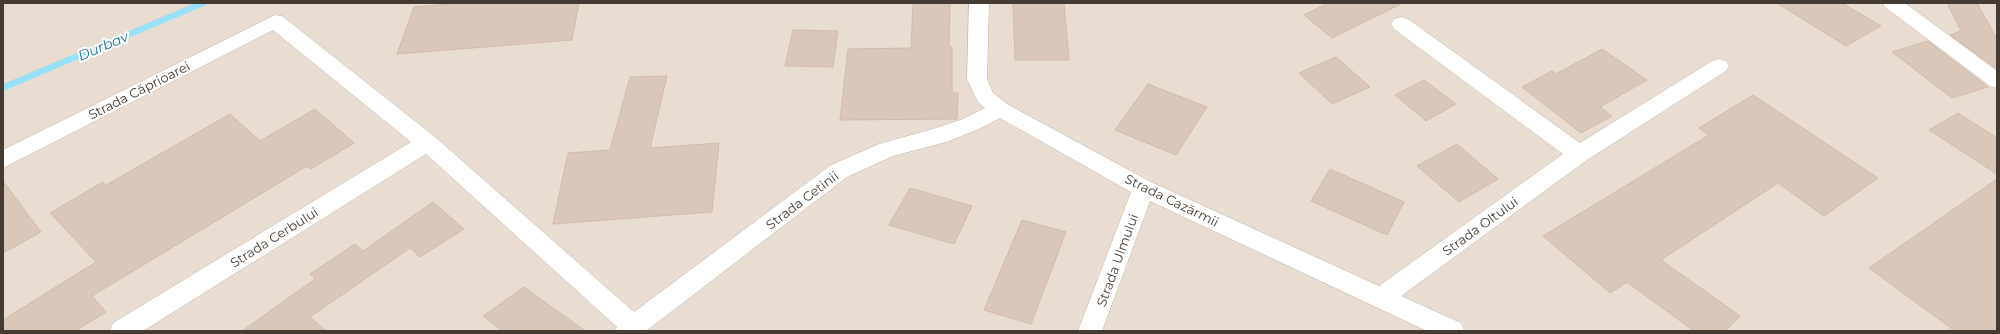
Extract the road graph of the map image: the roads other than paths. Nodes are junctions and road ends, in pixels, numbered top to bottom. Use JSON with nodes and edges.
{"nodes":[{"id":1,"x":979,"y":3,"type":"edge"},
{"id":2,"x":1892,"y":3,"type":"edge"},
{"id":3,"x":1401,"y":24,"type":"dead end"},
{"id":4,"x":1719,"y":66,"type":"dead end"},
{"id":5,"x":1997,"y":81,"type":"edge"},
{"id":6,"x":1000,"y":109,"type":"junction"},
{"id":7,"x":427,"y":143,"type":"junction"},
{"id":8,"x":1579,"y":154,"type":"junction"},
{"id":9,"x":3,"y":160,"type":"edge"},
{"id":10,"x":1143,"y":188,"type":"junction"},
{"id":11,"x":1381,"y":298,"type":"junction"},
{"id":12,"x":630,"y":329,"type":"edge"},
{"id":13,"x":122,"y":331,"type":"edge"},
{"id":14,"x":1090,"y":331,"type":"edge"},
{"id":15,"x":1452,"y":331,"type":"edge"}],
"edges":[{"from":1,"to":6,"type":"street","name":"Strada Cazărmii"},
{"from":2,"to":5,"type":"street"},
{"from":3,"to":8,"type":"street"},
{"from":4,"to":8,"type":"street","name":"Strada Oltului"},
{"from":6,"to":10,"type":"street","name":"Strada Cazărmii"},
{"from":6,"to":12,"type":"street","name":"Strada Cetinii"},
{"from":7,"to":9,"type":"street","name":"Strada Căprioarei"},
{"from":7,"to":12,"type":"street"},
{"from":7,"to":13,"type":"street","name":"Strada Cerbului"},
{"from":8,"to":11,"type":"street","name":"Strada Oltului"},
{"from":10,"to":11,"type":"street","name":"Strada Cazărmii"},
{"from":10,"to":14,"type":"street","name":"Strada Ulmului"},
{"from":11,"to":15,"type":"street","name":"Strada Cazărmii"}]}
